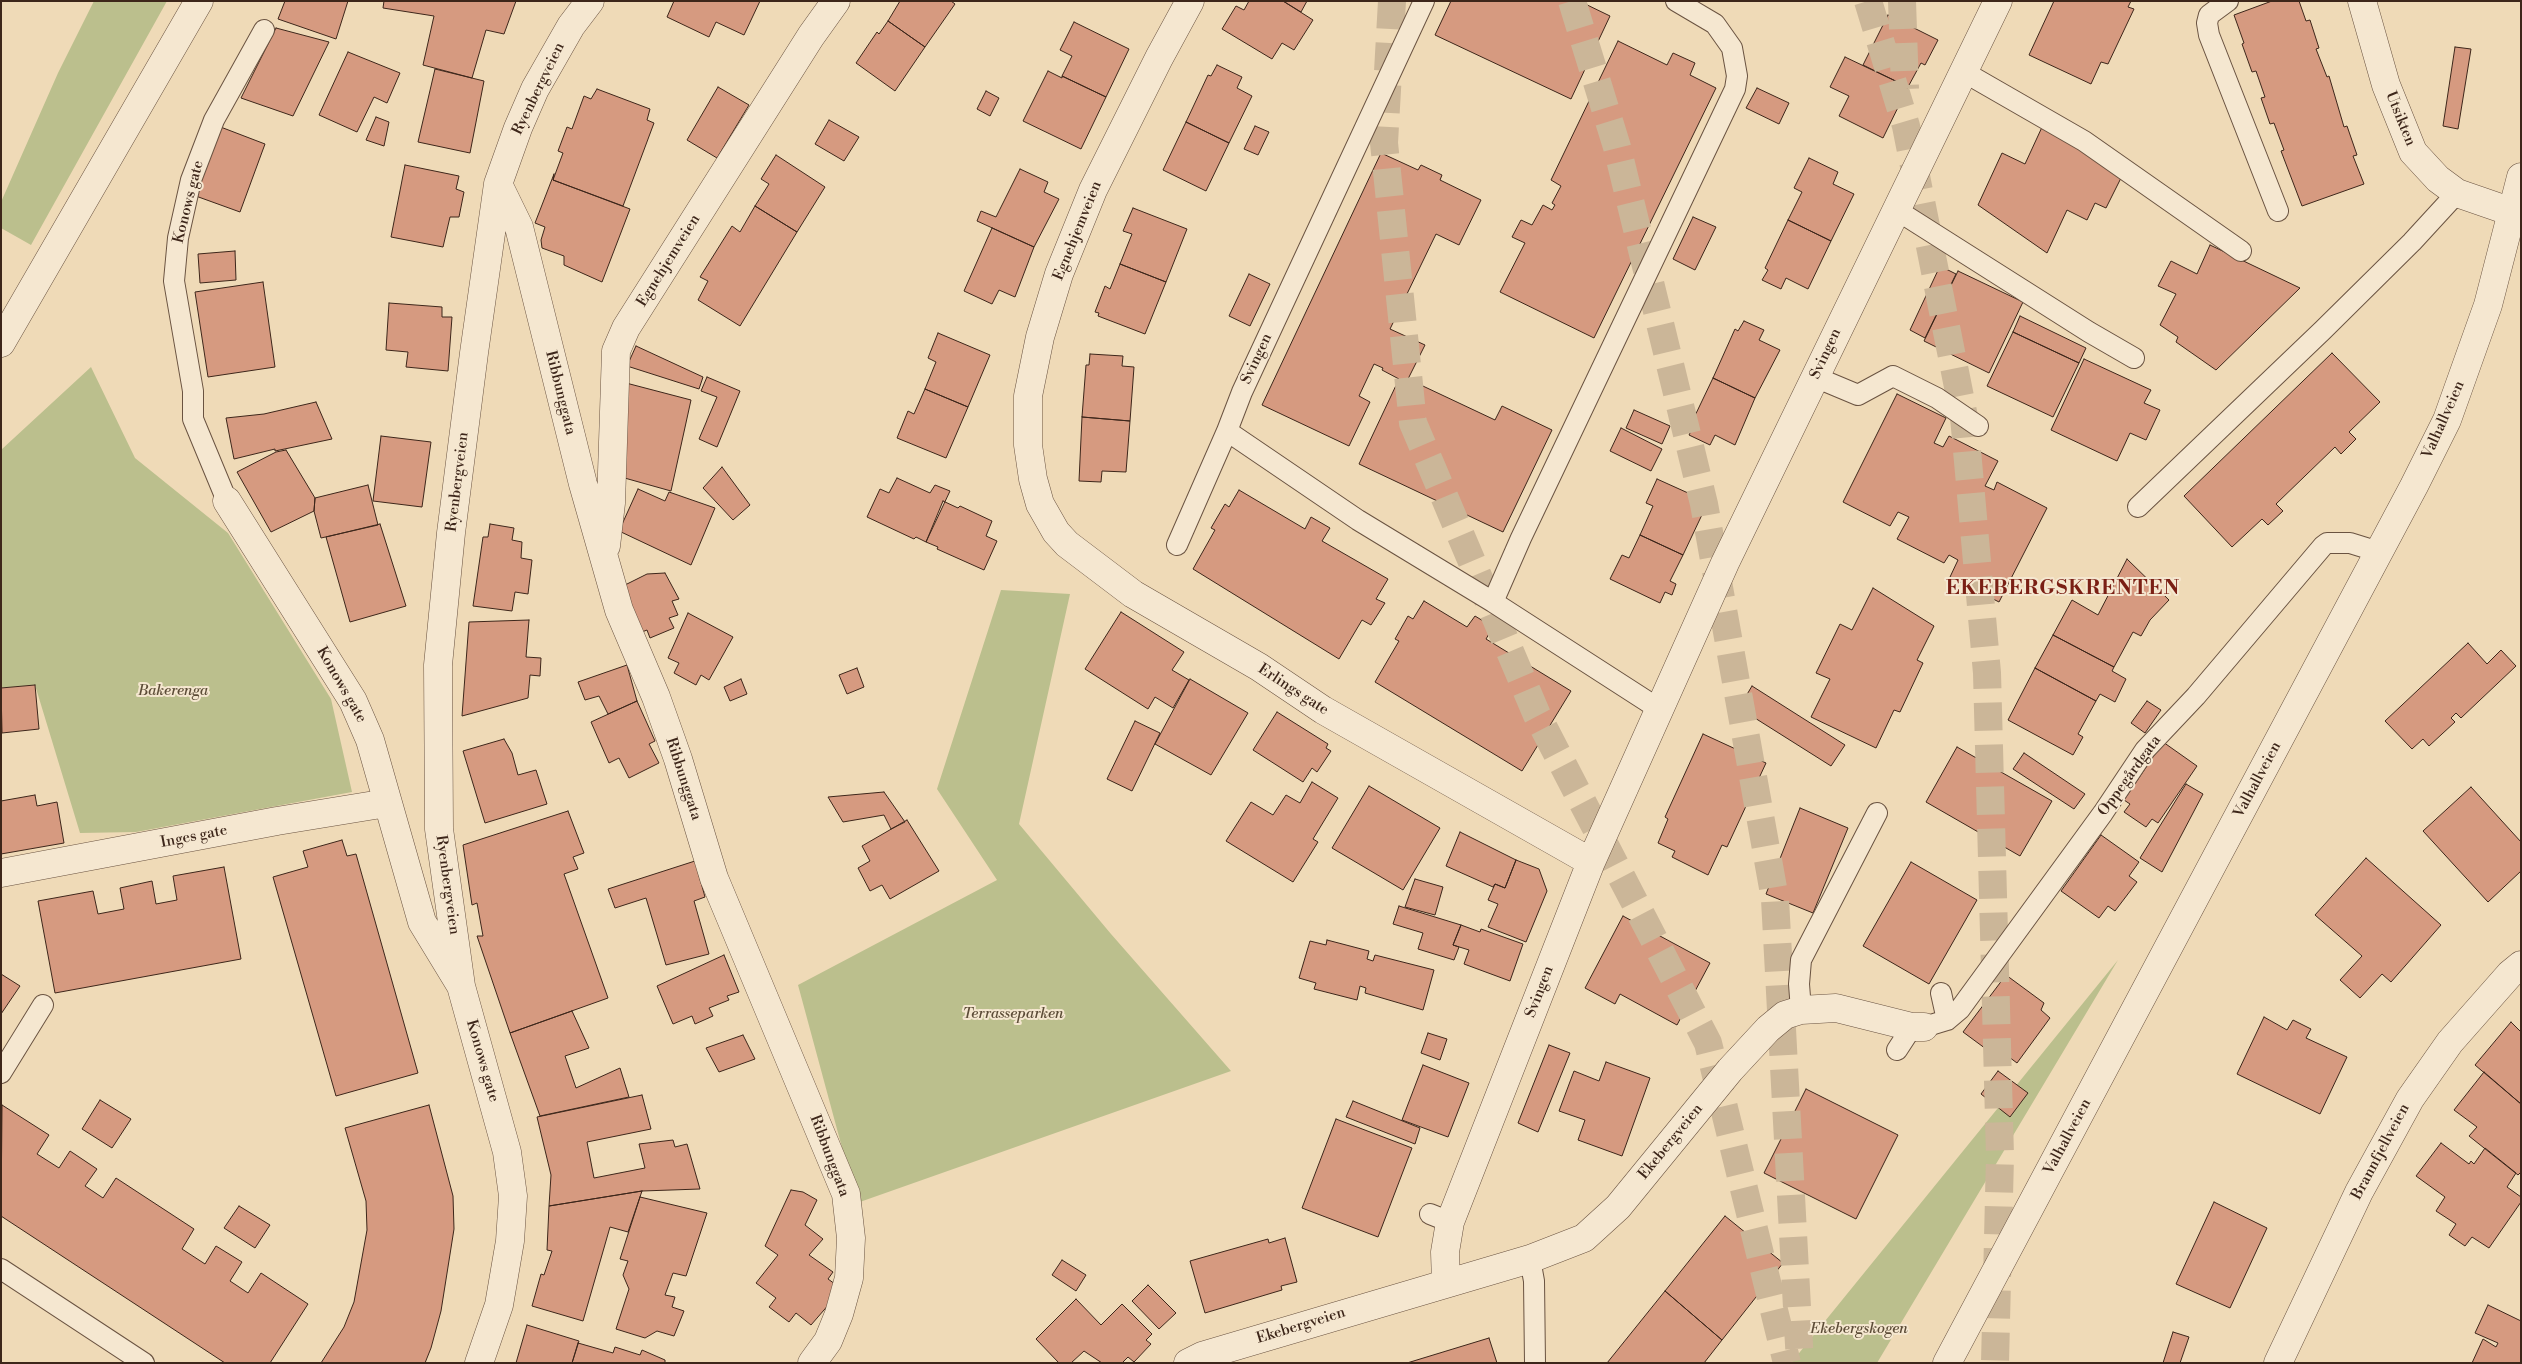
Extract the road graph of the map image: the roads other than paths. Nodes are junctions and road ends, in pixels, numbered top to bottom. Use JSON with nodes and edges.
{"nodes":[{"id":1,"x":199,"y":1,"type":"edge"},
{"id":2,"x":590,"y":1,"type":"edge"},
{"id":3,"x":836,"y":1,"type":"edge"},
{"id":4,"x":1190,"y":1,"type":"edge"},
{"id":5,"x":1424,"y":1,"type":"edge"},
{"id":6,"x":1676,"y":1,"type":"edge"},
{"id":7,"x":1998,"y":1,"type":"edge"},
{"id":8,"x":2228,"y":1,"type":"edge"},
{"id":9,"x":2362,"y":1,"type":"edge"},
{"id":10,"x":264,"y":30,"type":"dead end"},
{"id":11,"x":1964,"y":72,"type":"junction"},
{"id":12,"x":2521,"y":177,"type":"edge"},
{"id":13,"x":498,"y":184,"type":"junction"},
{"id":14,"x":2457,"y":193,"type":"junction"},
{"id":15,"x":1895,"y":209,"type":"junction"},
{"id":16,"x":2278,"y":211,"type":"dead end"},
{"id":17,"x":2512,"y":212,"type":"junction"},
{"id":18,"x":2241,"y":251,"type":"dead end"},
{"id":19,"x":1,"y":344,"type":"edge"},
{"id":20,"x":2134,"y":358,"type":"dead end"},
{"id":21,"x":1815,"y":377,"type":"junction"},
{"id":22,"x":1978,"y":426,"type":"dead end"},
{"id":23,"x":1227,"y":430,"type":"junction"},
{"id":24,"x":1033,"y":479,"type":"joint"},
{"id":25,"x":227,"y":501,"type":"joint"},
{"id":26,"x":2138,"y":507,"type":"dead end"},
{"id":27,"x":1177,"y":545,"type":"dead end"},
{"id":28,"x":2379,"y":552,"type":"junction"},
{"id":29,"x":604,"y":554,"type":"junction"},
{"id":30,"x":1492,"y":602,"type":"junction"},
{"id":31,"x":1659,"y":709,"type":"junction"},
{"id":32,"x":387,"y":803,"type":"junction"},
{"id":33,"x":1877,"y":813,"type":"dead end"},
{"id":34,"x":1591,"y":862,"type":"junction"},
{"id":35,"x":1,"y":874,"type":"edge"},
{"id":36,"x":2521,"y":966,"type":"edge"},
{"id":37,"x":461,"y":986,"type":"junction"},
{"id":38,"x":1941,"y":993,"type":"dead end"},
{"id":39,"x":43,"y":1005,"type":"dead end"},
{"id":40,"x":1801,"y":1010,"type":"junction"},
{"id":41,"x":1928,"y":1025,"type":"junction"},
{"id":42,"x":1897,"y":1050,"type":"dead end"},
{"id":43,"x":1,"y":1073,"type":"edge"},
{"id":44,"x":1530,"y":1259,"type":"junction"},
{"id":45,"x":2,"y":1271,"type":"edge"},
{"id":46,"x":1446,"y":1283,"type":"junction"},
{"id":47,"x":144,"y":1363,"type":"edge"},
{"id":48,"x":479,"y":1363,"type":"edge"},
{"id":49,"x":812,"y":1363,"type":"edge"},
{"id":50,"x":1188,"y":1363,"type":"edge"},
{"id":51,"x":1535,"y":1363,"type":"edge"},
{"id":52,"x":1947,"y":1363,"type":"edge"},
{"id":53,"x":2278,"y":1363,"type":"edge"}],
"edges":[{"from":1,"to":19,"type":"street"},
{"from":2,"to":13,"type":"street","name":"Ryenbergveien"},
{"from":3,"to":29,"type":"street","name":"Egnehjemveien"},
{"from":4,"to":24,"type":"street","name":"Egnehjemveien"},
{"from":5,"to":23,"type":"lane","name":"Svingen"},
{"from":6,"to":30,"type":"lane"},
{"from":7,"to":11,"type":"street","name":"Svingen"},
{"from":8,"to":16,"type":"lane"},
{"from":9,"to":14,"type":"street","name":"Utsikten"},
{"from":10,"to":25,"type":"lane","name":"Konows gate"},
{"from":11,"to":15,"type":"street","name":"Svingen"},
{"from":11,"to":18,"type":"lane"},
{"from":12,"to":17,"type":"street","name":"Valhallveien"},
{"from":13,"to":29,"type":"street","name":"Ribbunggata"},
{"from":13,"to":37,"type":"street","name":"Ryenbergveien"},
{"from":14,"to":17,"type":"street","name":"Utsikten"},
{"from":14,"to":26,"type":"lane"},
{"from":15,"to":20,"type":"lane"},
{"from":15,"to":21,"type":"street","name":"Svingen"},
{"from":17,"to":28,"type":"street","name":"Valhallveien"},
{"from":21,"to":22,"type":"lane"},
{"from":21,"to":31,"type":"street","name":"Svingen"},
{"from":23,"to":27,"type":"lane","name":"Svingen"},
{"from":23,"to":30,"type":"lane"},
{"from":24,"to":34,"type":"street","name":"Erlings gate"},
{"from":25,"to":32,"type":"street","name":"Konows gate"},
{"from":28,"to":41,"type":"lane","name":"Oppegårdgata"},
{"from":28,"to":52,"type":"street","name":"Valhallveien"},
{"from":29,"to":49,"type":"street","name":"Ribbunggata"},
{"from":30,"to":31,"type":"lane"},
{"from":31,"to":34,"type":"street","name":"Svingen"},
{"from":32,"to":35,"type":"street","name":"Inges gate"},
{"from":32,"to":37,"type":"street","name":"Konows gate"},
{"from":33,"to":40,"type":"lane"},
{"from":34,"to":46,"type":"street","name":"Svingen"},
{"from":36,"to":53,"type":"street","name":"Brannfjellveien"},
{"from":37,"to":48,"type":"street","name":"Konows gate"},
{"from":38,"to":41,"type":"lane"},
{"from":39,"to":43,"type":"lane"},
{"from":40,"to":41,"type":"street","name":"Ekebergveien"},
{"from":40,"to":44,"type":"street","name":"Ekebergveien"},
{"from":41,"to":42,"type":"lane","name":"Oppegårdgata"},
{"from":44,"to":46,"type":"street","name":"Ekebergveien"},
{"from":44,"to":51,"type":"lane"},
{"from":45,"to":47,"type":"lane"},
{"from":46,"to":50,"type":"street","name":"Ekebergveien"}]}
